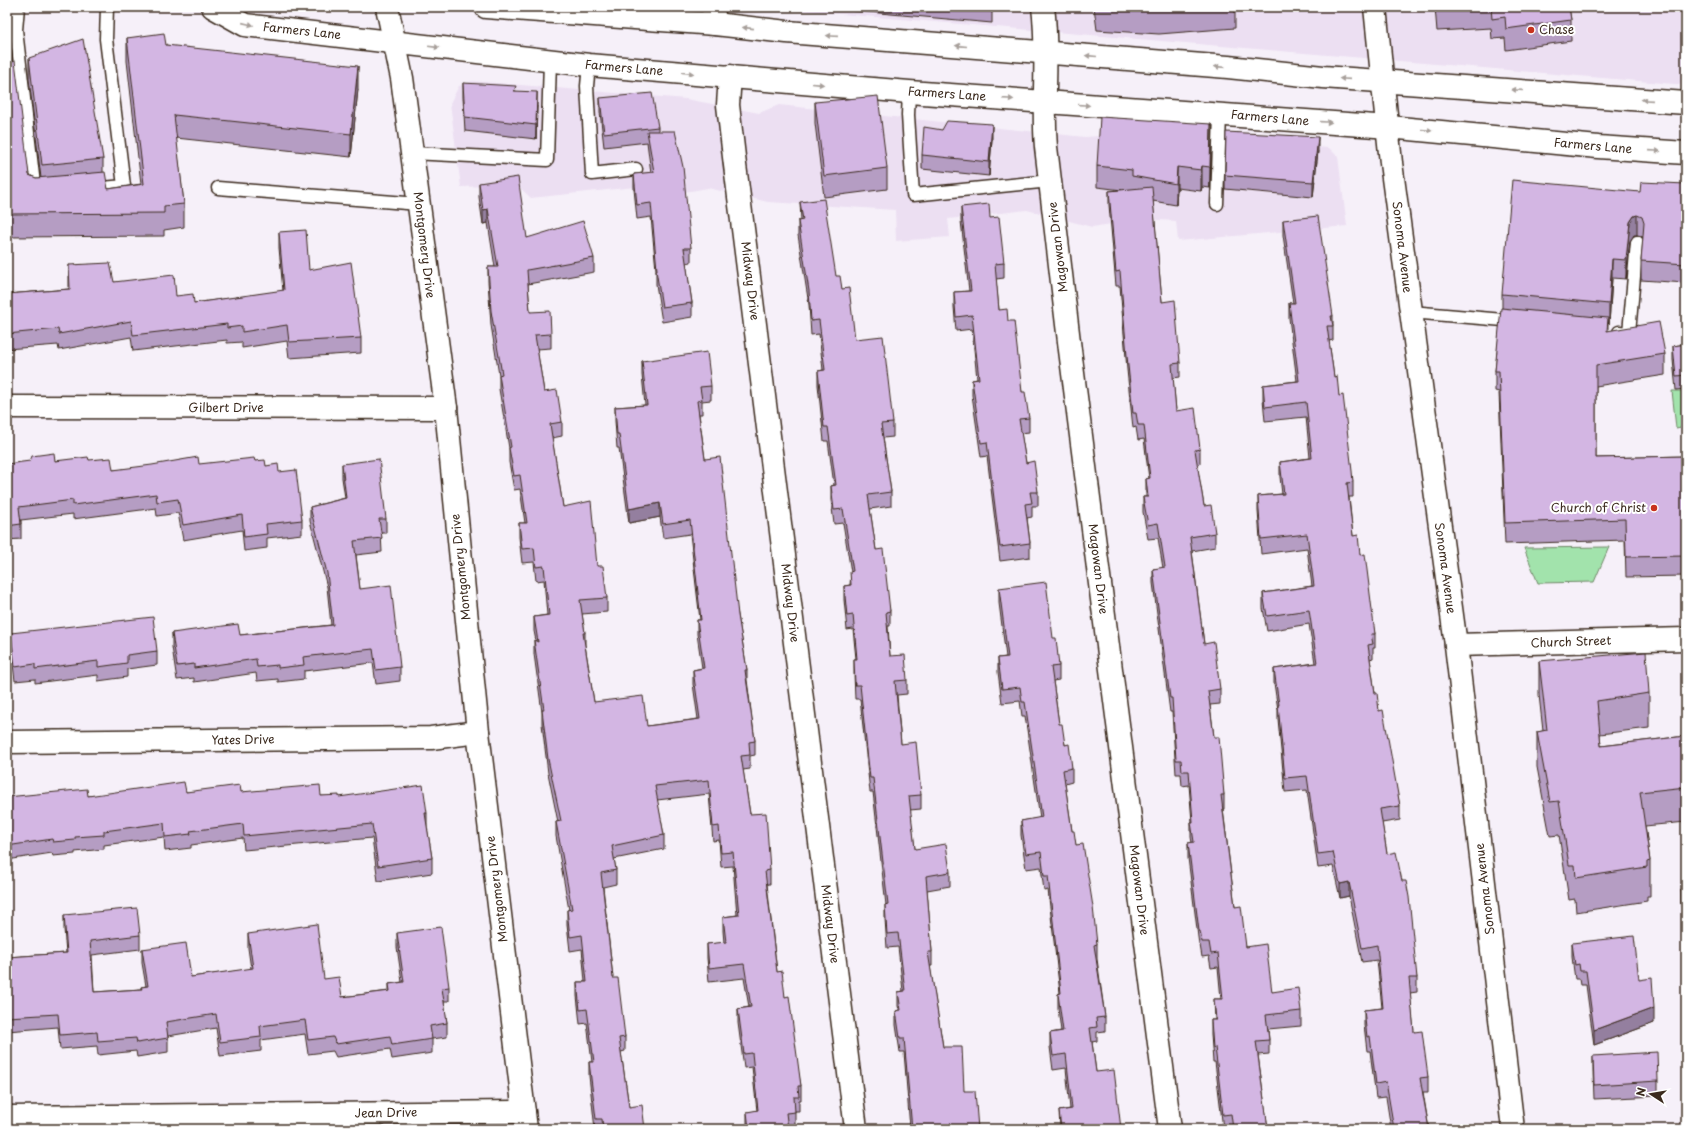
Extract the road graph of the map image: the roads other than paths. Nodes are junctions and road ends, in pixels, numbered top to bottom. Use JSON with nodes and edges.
{"nodes":[{"id":1,"x":18,"y":7,"type":"edge"},
{"id":2,"x":107,"y":7,"type":"edge"},
{"id":3,"x":213,"y":7,"type":"edge"},
{"id":4,"x":387,"y":7,"type":"edge"},
{"id":5,"x":486,"y":7,"type":"edge"},
{"id":6,"x":1043,"y":7,"type":"edge"},
{"id":7,"x":1375,"y":7,"type":"edge"},
{"id":8,"x":714,"y":16,"type":"edge"},
{"id":9,"x":395,"y":42,"type":"junction"},
{"id":10,"x":1046,"y":53,"type":"junction"},
{"id":11,"x":550,"y":61,"type":"junction"},
{"id":12,"x":589,"y":65,"type":"junction"},
{"id":13,"x":730,"y":76,"type":"junction"},
{"id":14,"x":1384,"y":81,"type":"junction"},
{"id":15,"x":909,"y":92,"type":"junction"},
{"id":16,"x":1045,"y":102,"type":"junction"},
{"id":17,"x":1686,"y":103,"type":"edge"},
{"id":18,"x":1220,"y":114,"type":"junction"},
{"id":19,"x":1389,"y":127,"type":"junction"},
{"id":20,"x":412,"y":153,"type":"junction"},
{"id":21,"x":1686,"y":153,"type":"edge"},
{"id":22,"x":636,"y":169,"type":"dead end"},
{"id":23,"x":1050,"y":181,"type":"junction"},
{"id":24,"x":218,"y":188,"type":"dead end"},
{"id":25,"x":80,"y":190,"type":"edge"},
{"id":26,"x":50,"y":193,"type":"edge"},
{"id":27,"x":419,"y":204,"type":"junction"},
{"id":28,"x":1217,"y":204,"type":"dead end"},
{"id":29,"x":1637,"y":242,"type":"dead end"},
{"id":30,"x":1410,"y":312,"type":"junction"},
{"id":31,"x":1528,"y":322,"type":"edge"},
{"id":32,"x":1606,"y":330,"type":"edge"},
{"id":33,"x":7,"y":408,"type":"edge"},
{"id":34,"x":446,"y":408,"type":"junction"},
{"id":35,"x":1686,"y":639,"type":"edge"},
{"id":36,"x":1456,"y":645,"type":"junction"},
{"id":37,"x":478,"y":732,"type":"junction"},
{"id":38,"x":7,"y":742,"type":"edge"},
{"id":39,"x":7,"y":1117,"type":"edge"},
{"id":40,"x":525,"y":1120,"type":"edge"},
{"id":41,"x":856,"y":1129,"type":"edge"},
{"id":42,"x":1170,"y":1129,"type":"edge"},
{"id":43,"x":1513,"y":1129,"type":"edge"}],
"edges":[{"from":1,"to":26,"type":"lane"},
{"from":2,"to":25,"type":"lane"},
{"from":3,"to":9,"type":"street","name":"Farmers Lane","one_way":true},
{"from":4,"to":9,"type":"street","name":"Montgomery Drive"},
{"from":5,"to":8,"type":"street"},
{"from":6,"to":10,"type":"street","name":"Magowan Drive"},
{"from":7,"to":14,"type":"street","name":"Sonoma Avenue"},
{"from":10,"to":8,"type":"street","one_way":true},
{"from":9,"to":11,"type":"street","name":"Farmers Lane","one_way":true},
{"from":9,"to":20,"type":"street","name":"Montgomery Drive"},
{"from":14,"to":10,"type":"street","one_way":true},
{"from":10,"to":16,"type":"street","name":"Magowan Drive"},
{"from":11,"to":12,"type":"street","name":"Farmers Lane"},
{"from":11,"to":20,"type":"lane"},
{"from":12,"to":13,"type":"street","name":"Farmers Lane","one_way":true},
{"from":12,"to":22,"type":"lane"},
{"from":13,"to":15,"type":"street","name":"Farmers Lane","one_way":true},
{"from":13,"to":41,"type":"street","name":"Midway Drive"},
{"from":17,"to":14,"type":"street","one_way":true},
{"from":14,"to":19,"type":"street","name":"Sonoma Avenue"},
{"from":15,"to":16,"type":"street","name":"Farmers Lane","one_way":true},
{"from":15,"to":23,"type":"lane"},
{"from":16,"to":18,"type":"street","name":"Farmers Lane","one_way":true},
{"from":16,"to":23,"type":"street","name":"Magowan Drive"},
{"from":18,"to":19,"type":"street","name":"Farmers Lane","one_way":true},
{"from":18,"to":28,"type":"lane"},
{"from":19,"to":21,"type":"street","name":"Farmers Lane","one_way":true},
{"from":19,"to":30,"type":"street","name":"Sonoma Avenue"},
{"from":20,"to":27,"type":"street","name":"Montgomery Drive"},
{"from":23,"to":42,"type":"street","name":"Magowan Drive"},
{"from":24,"to":27,"type":"lane"},
{"from":27,"to":34,"type":"street","name":"Montgomery Drive"},
{"from":29,"to":32,"type":"lane"},
{"from":30,"to":31,"type":"lane"},
{"from":30,"to":36,"type":"street","name":"Sonoma Avenue"},
{"from":33,"to":34,"type":"street","name":"Gilbert Drive"},
{"from":34,"to":37,"type":"street","name":"Montgomery Drive"},
{"from":35,"to":36,"type":"street","name":"Church Street"},
{"from":36,"to":43,"type":"street","name":"Sonoma Avenue"},
{"from":37,"to":38,"type":"street","name":"Yates Drive"},
{"from":37,"to":40,"type":"street","name":"Montgomery Drive"},
{"from":39,"to":40,"type":"street","name":"Jean Drive"}]}
